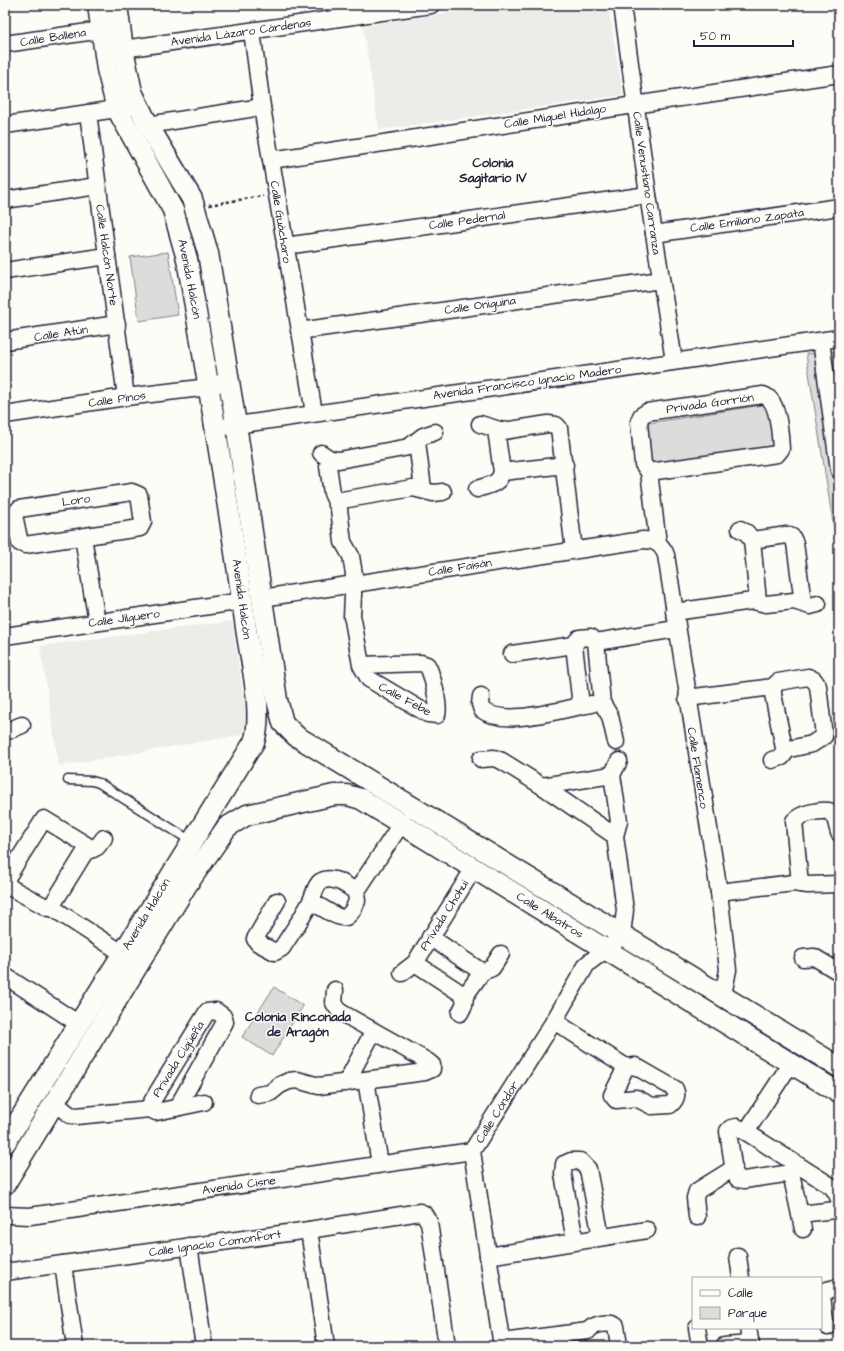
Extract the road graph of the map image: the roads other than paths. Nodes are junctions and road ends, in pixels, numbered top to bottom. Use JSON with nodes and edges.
{"nodes":[{"id":1,"x":98,"y":5,"type":"edge"},
{"id":2,"x":118,"y":5,"type":"edge"},
{"id":3,"x":431,"y":5,"type":"edge"},
{"id":4,"x":622,"y":5,"type":"edge"},
{"id":5,"x":102,"y":30,"type":"junction"},
{"id":6,"x":252,"y":31,"type":"junction"},
{"id":7,"x":5,"y":44,"type":"edge"},
{"id":8,"x":123,"y":49,"type":"junction"},
{"id":9,"x":839,"y":74,"type":"edge"},
{"id":10,"x":636,"y":104,"type":"junction"},
{"id":11,"x":138,"y":106,"type":"junction"},
{"id":12,"x":262,"y":107,"type":"junction"},
{"id":13,"x":117,"y":109,"type":"junction"},
{"id":14,"x":88,"y":112,"type":"junction"},
{"id":15,"x":5,"y":125,"type":"edge"},
{"id":16,"x":148,"y":125,"type":"junction"},
{"id":17,"x":271,"y":160,"type":"junction"},
{"id":18,"x":97,"y":186,"type":"junction"},
{"id":19,"x":648,"y":195,"type":"junction"},
{"id":20,"x":5,"y":200,"type":"edge"},
{"id":21,"x":839,"y":207,"type":"edge"},
{"id":22,"x":654,"y":234,"type":"junction"},
{"id":23,"x":285,"y":246,"type":"junction"},
{"id":24,"x":107,"y":256,"type":"junction"},
{"id":25,"x":5,"y":271,"type":"edge"},
{"id":26,"x":661,"y":280,"type":"junction"},
{"id":27,"x":116,"y":324,"type":"junction"},
{"id":28,"x":300,"y":331,"type":"junction"},
{"id":29,"x":839,"y":338,"type":"edge"},
{"id":30,"x":5,"y":341,"type":"edge"},
{"id":31,"x":821,"y":341,"type":"junction"},
{"id":32,"x":674,"y":361,"type":"junction"},
{"id":33,"x":229,"y":380,"type":"junction"},
{"id":34,"x":209,"y":387,"type":"junction"},
{"id":35,"x":126,"y":397,"type":"junction"},
{"id":36,"x":314,"y":413,"type":"junction"},
{"id":37,"x":5,"y":415,"type":"edge"},
{"id":38,"x":236,"y":424,"type":"junction"},
{"id":39,"x":480,"y":424,"type":"dead end"},
{"id":40,"x":216,"y":428,"type":"junction"},
{"id":41,"x":496,"y":430,"type":"junction"},
{"id":42,"x":435,"y":432,"type":"dead end"},
{"id":43,"x":417,"y":442,"type":"junction"},
{"id":44,"x":565,"y":465,"type":"junction"},
{"id":45,"x":839,"y":470,"type":"edge"},
{"id":46,"x":502,"y":472,"type":"junction"},
{"id":47,"x":649,"y":472,"type":"junction"},
{"id":48,"x":423,"y":489,"type":"junction"},
{"id":49,"x":477,"y":489,"type":"dead end"},
{"id":50,"x":443,"y":492,"type":"dead end"},
{"id":51,"x":336,"y":501,"type":"junction"},
{"id":52,"x":83,"y":537,"type":"junction"},
{"id":53,"x":658,"y":543,"type":"junction"},
{"id":54,"x":574,"y":550,"type":"junction"},
{"id":55,"x":354,"y":584,"type":"junction"},
{"id":56,"x":262,"y":598,"type":"junction"},
{"id":57,"x":758,"y":601,"type":"junction"},
{"id":58,"x":242,"y":602,"type":"junction"},
{"id":59,"x":674,"y":612,"type":"junction"},
{"id":60,"x":97,"y":622,"type":"junction"},
{"id":61,"x":676,"y":629,"type":"junction"},
{"id":62,"x":5,"y":636,"type":"edge"},
{"id":63,"x":596,"y":642,"type":"junction"},
{"id":64,"x":574,"y":645,"type":"junction"},
{"id":65,"x":512,"y":654,"type":"dead end"},
{"id":66,"x":361,"y":664,"type":"junction"},
{"id":67,"x":773,"y":687,"type":"junction"},
{"id":68,"x":481,"y":696,"type":"dead end"},
{"id":69,"x":687,"y":698,"type":"junction"},
{"id":70,"x":602,"y":703,"type":"junction"},
{"id":71,"x":581,"y":706,"type":"junction"},
{"id":72,"x":22,"y":725,"type":"dead end"},
{"id":73,"x":288,"y":729,"type":"junction"},
{"id":74,"x":5,"y":732,"type":"edge"},
{"id":75,"x":254,"y":742,"type":"junction"},
{"id":76,"x":616,"y":742,"type":"dead end"},
{"id":77,"x":785,"y":750,"type":"junction"},
{"id":78,"x":481,"y":759,"type":"dead end"},
{"id":79,"x":772,"y":760,"type":"dead end"},
{"id":80,"x":340,"y":762,"type":"junction"},
{"id":81,"x":68,"y":780,"type":"dead end"},
{"id":82,"x":542,"y":786,"type":"junction"},
{"id":83,"x":225,"y":788,"type":"junction"},
{"id":84,"x":334,"y":795,"type":"junction"},
{"id":85,"x":836,"y":812,"type":"edge"},
{"id":86,"x":247,"y":815,"type":"junction"},
{"id":87,"x":401,"y":824,"type":"junction"},
{"id":88,"x":839,"y":832,"type":"edge"},
{"id":89,"x":615,"y":836,"type":"junction"},
{"id":90,"x":104,"y":838,"type":"dead end"},
{"id":91,"x":191,"y":840,"type":"junction"},
{"id":92,"x":93,"y":849,"type":"junction"},
{"id":93,"x":474,"y":868,"type":"junction"},
{"id":94,"x":5,"y":881,"type":"edge"},
{"id":95,"x":800,"y":884,"type":"junction"},
{"id":96,"x":839,"y":884,"type":"edge"},
{"id":97,"x":356,"y":892,"type":"junction"},
{"id":98,"x":719,"y":892,"type":"junction"},
{"id":99,"x":276,"y":901,"type":"dead end"},
{"id":100,"x":311,"y":901,"type":"junction"},
{"id":101,"x":51,"y":908,"type":"junction"},
{"id":102,"x":620,"y":933,"type":"junction"},
{"id":103,"x":430,"y":937,"type":"junction"},
{"id":104,"x":606,"y":950,"type":"junction"},
{"id":105,"x":122,"y":953,"type":"junction"},
{"id":106,"x":501,"y":954,"type":"dead end"},
{"id":107,"x":803,"y":958,"type":"dead end"},
{"id":108,"x":415,"y":963,"type":"junction"},
{"id":109,"x":835,"y":966,"type":"edge"},
{"id":110,"x":482,"y":972,"type":"junction"},
{"id":111,"x":402,"y":974,"type":"dead end"},
{"id":112,"x":6,"y":979,"type":"edge"},
{"id":113,"x":335,"y":990,"type":"dead end"},
{"id":114,"x":723,"y":995,"type":"junction"},
{"id":115,"x":465,"y":996,"type":"junction"},
{"id":116,"x":460,"y":1013,"type":"dead end"},
{"id":117,"x":554,"y":1021,"type":"junction"},
{"id":118,"x":79,"y":1024,"type":"junction"},
{"id":119,"x":372,"y":1032,"type":"junction"},
{"id":120,"x":791,"y":1063,"type":"junction"},
{"id":121,"x":626,"y":1067,"type":"dead end"},
{"id":122,"x":839,"y":1067,"type":"edge"},
{"id":123,"x":366,"y":1080,"type":"junction"},
{"id":124,"x":346,"y":1083,"type":"junction"},
{"id":125,"x":839,"y":1094,"type":"edge"},
{"id":126,"x":258,"y":1095,"type":"dead end"},
{"id":127,"x":204,"y":1102,"type":"dead end"},
{"id":128,"x":54,"y":1103,"type":"junction"},
{"id":129,"x":177,"y":1108,"type":"junction"},
{"id":130,"x":150,"y":1109,"type":"junction"},
{"id":131,"x":746,"y":1132,"type":"junction"},
{"id":132,"x":5,"y":1143,"type":"edge"},
{"id":133,"x":472,"y":1151,"type":"junction"},
{"id":134,"x":23,"y":1154,"type":"junction"},
{"id":135,"x":380,"y":1164,"type":"junction"},
{"id":136,"x":734,"y":1168,"type":"junction"},
{"id":137,"x":793,"y":1169,"type":"junction"},
{"id":138,"x":5,"y":1184,"type":"edge"},
{"id":139,"x":839,"y":1198,"type":"edge"},
{"id":140,"x":839,"y":1206,"type":"edge"},
{"id":141,"x":5,"y":1216,"type":"edge"},
{"id":142,"x":697,"y":1218,"type":"dead end"},
{"id":143,"x":309,"y":1230,"type":"junction"},
{"id":144,"x":647,"y":1230,"type":"dead end"},
{"id":145,"x":601,"y":1237,"type":"junction"},
{"id":146,"x":576,"y":1241,"type":"junction"},
{"id":147,"x":189,"y":1246,"type":"junction"},
{"id":148,"x":488,"y":1256,"type":"junction"},
{"id":149,"x":738,"y":1256,"type":"dead end"},
{"id":150,"x":63,"y":1264,"type":"junction"},
{"id":151,"x":5,"y":1272,"type":"edge"},
{"id":152,"x":741,"y":1277,"type":"edge"},
{"id":153,"x":839,"y":1287,"type":"edge"},
{"id":154,"x":697,"y":1329,"type":"edge"},
{"id":155,"x":748,"y":1329,"type":"edge"},
{"id":156,"x":829,"y":1330,"type":"edge"},
{"id":157,"x":589,"y":1338,"type":"edge"},
{"id":158,"x":501,"y":1344,"type":"edge"},
{"id":159,"x":751,"y":1345,"type":"edge"},
{"id":160,"x":75,"y":1346,"type":"edge"},
{"id":161,"x":204,"y":1346,"type":"edge"},
{"id":162,"x":326,"y":1346,"type":"edge"},
{"id":163,"x":447,"y":1346,"type":"edge"},
{"id":164,"x":619,"y":1346,"type":"edge"},
{"id":165,"x":700,"y":1346,"type":"edge"},
{"id":166,"x":724,"y":1346,"type":"edge"}],
"edges":[{"from":1,"to":5,"type":"street","name":"Avenida Halcón"},
{"from":2,"to":8,"type":"street","name":"Avenida Halcón"},
{"from":3,"to":6,"type":"street","name":"Avenida Lázaro Cárdenas"},
{"from":4,"to":10,"type":"street","name":"Calle Venustiano Carranza"},
{"from":5,"to":7,"type":"street","name":"Calle Ballena"},
{"from":5,"to":13,"type":"street","name":"Avenida Halcón"},
{"from":6,"to":8,"type":"street","name":"Avenida Lázaro Cárdenas"},
{"from":6,"to":12,"type":"street","name":"Calle Guácharo"},
{"from":8,"to":11,"type":"street","name":"Avenida Halcón"},
{"from":9,"to":10,"type":"street","name":"Calle Miguel Hidalgo"},
{"from":10,"to":17,"type":"street","name":"Calle Miguel Hidalgo"},
{"from":10,"to":19,"type":"street","name":"Calle Venustiano Carranza"},
{"from":11,"to":13,"type":"street"},
{"from":11,"to":16,"type":"street","name":"Avenida Halcón"},
{"from":12,"to":16,"type":"street"},
{"from":12,"to":17,"type":"street","name":"Calle Guácharo"},
{"from":13,"to":14,"type":"street"},
{"from":13,"to":34,"type":"street","name":"Avenida Halcón"},
{"from":14,"to":15,"type":"street"},
{"from":14,"to":18,"type":"street","name":"Calle Halcón Norte"},
{"from":16,"to":33,"type":"street","name":"Avenida Halcón"},
{"from":17,"to":23,"type":"street","name":"Calle Guácharo"},
{"from":18,"to":20,"type":"street"},
{"from":18,"to":24,"type":"street","name":"Calle Halcón Norte"},
{"from":19,"to":22,"type":"street","name":"Calle Venustiano Carranza"},
{"from":19,"to":23,"type":"street","name":"Calle Pedernal"},
{"from":21,"to":22,"type":"street","name":"Calle Emiliano Zapata"},
{"from":22,"to":26,"type":"street","name":"Calle Venustiano Carranza"},
{"from":23,"to":28,"type":"street","name":"Calle Guácharo"},
{"from":24,"to":25,"type":"street"},
{"from":24,"to":27,"type":"street","name":"Calle Halcón Norte"},
{"from":26,"to":28,"type":"street","name":"Calle Oniguina"},
{"from":26,"to":32,"type":"street","name":"Calle Venustiano Carranza"},
{"from":27,"to":30,"type":"street","name":"Calle Atún"},
{"from":27,"to":35,"type":"street","name":"Calle Halcón Norte"},
{"from":28,"to":36,"type":"street","name":"Calle Guácharo"},
{"from":29,"to":31,"type":"street","name":"Avenida Francisco Ignacio Madero"},
{"from":31,"to":32,"type":"street","name":"Avenida Francisco Ignacio Madero"},
{"from":31,"to":45,"type":"street"},
{"from":32,"to":36,"type":"street","name":"Avenida Francisco Ignacio Madero"},
{"from":33,"to":34,"type":"street","name":"Calle Pinos"},
{"from":33,"to":38,"type":"street","name":"Avenida Halcón"},
{"from":34,"to":35,"type":"street","name":"Calle Pinos"},
{"from":34,"to":40,"type":"street","name":"Avenida Halcón"},
{"from":35,"to":37,"type":"street","name":"Calle Pinos"},
{"from":36,"to":38,"type":"street","name":"Avenida Francisco Ignacio Madero"},
{"from":38,"to":40,"type":"street","name":"Avenida Francisco Ignacio Madero"},
{"from":38,"to":56,"type":"street","name":"Avenida Halcón"},
{"from":39,"to":41,"type":"street"},
{"from":40,"to":58,"type":"street","name":"Avenida Halcón"},
{"from":41,"to":44,"type":"street"},
{"from":41,"to":46,"type":"street"},
{"from":42,"to":43,"type":"street"},
{"from":43,"to":48,"type":"street"},
{"from":43,"to":51,"type":"street"},
{"from":44,"to":46,"type":"street"},
{"from":44,"to":54,"type":"street"},
{"from":46,"to":49,"type":"street"},
{"from":47,"to":47,"type":"street","name":"Privada Gorrión"},
{"from":47,"to":53,"type":"street","name":"Privada Gorrión"},
{"from":48,"to":50,"type":"street"},
{"from":48,"to":51,"type":"street"},
{"from":51,"to":55,"type":"street"},
{"from":52,"to":52,"type":"street","name":"Loro"},
{"from":52,"to":60,"type":"street"},
{"from":53,"to":54,"type":"street","name":"Calle Faisán"},
{"from":53,"to":59,"type":"street","name":"Calle Flamenco"},
{"from":54,"to":55,"type":"street","name":"Calle Faisán"},
{"from":55,"to":56,"type":"street","name":"Calle Faisán"},
{"from":55,"to":66,"type":"street"},
{"from":56,"to":73,"type":"street","name":"Avenida Halcón"},
{"from":57,"to":57,"type":"street"},
{"from":57,"to":59,"type":"street"},
{"from":58,"to":60,"type":"street","name":"Calle Jilguero"},
{"from":58,"to":75,"type":"street","name":"Avenida Halcón"},
{"from":59,"to":61,"type":"street","name":"Calle Flamenco"},
{"from":60,"to":62,"type":"street","name":"Calle Jilguero"},
{"from":61,"to":63,"type":"street"},
{"from":61,"to":69,"type":"street","name":"Calle Flamenco"},
{"from":63,"to":64,"type":"street"},
{"from":63,"to":70,"type":"street"},
{"from":64,"to":65,"type":"street"},
{"from":64,"to":71,"type":"street"},
{"from":66,"to":66,"type":"street","name":"Calle Febe"},
{"from":67,"to":69,"type":"street"},
{"from":67,"to":77,"type":"street"},
{"from":67,"to":77,"type":"street"},
{"from":68,"to":71,"type":"street"},
{"from":69,"to":98,"type":"street","name":"Calle Flamenco"},
{"from":70,"to":71,"type":"street"},
{"from":70,"to":76,"type":"street"},
{"from":72,"to":74,"type":"street"},
{"from":73,"to":75,"type":"street"},
{"from":73,"to":80,"type":"street","name":"Calle Albatros"},
{"from":75,"to":83,"type":"street","name":"Avenida Halcón"},
{"from":77,"to":79,"type":"street"},
{"from":78,"to":82,"type":"street"},
{"from":80,"to":84,"type":"street"},
{"from":80,"to":102,"type":"street","name":"Calle Albatros"},
{"from":81,"to":91,"type":"lane"},
{"from":82,"to":89,"type":"street"},
{"from":82,"to":89,"type":"street"},
{"from":83,"to":86,"type":"street"},
{"from":83,"to":91,"type":"street","name":"Avenida Halcón"},
{"from":84,"to":86,"type":"street","name":"Calle Albatros"},
{"from":84,"to":87,"type":"street","name":"Calle Albatros"},
{"from":85,"to":88,"type":"street"},
{"from":85,"to":95,"type":"street"},
{"from":86,"to":128,"type":"street","name":"Avenida Halcón"},
{"from":87,"to":93,"type":"street","name":"Calle Albatros"},
{"from":87,"to":97,"type":"street"},
{"from":89,"to":102,"type":"street"},
{"from":90,"to":92,"type":"street"},
{"from":91,"to":105,"type":"street","name":"Avenida Halcón"},
{"from":92,"to":94,"type":"street"},
{"from":92,"to":101,"type":"street"},
{"from":93,"to":103,"type":"street","name":"Privada Chohui"},
{"from":93,"to":104,"type":"street","name":"Calle Albatros"},
{"from":94,"to":101,"type":"street"},
{"from":95,"to":96,"type":"street"},
{"from":95,"to":98,"type":"street"},
{"from":97,"to":100,"type":"street"},
{"from":97,"to":100,"type":"street"},
{"from":98,"to":114,"type":"street","name":"Calle Flamenco"},
{"from":99,"to":100,"type":"street"},
{"from":101,"to":105,"type":"street"},
{"from":102,"to":104,"type":"street","name":"Calle Cóndor"},
{"from":102,"to":114,"type":"street","name":"Calle Albatros"},
{"from":103,"to":108,"type":"street","name":"Privada Chohui"},
{"from":103,"to":110,"type":"street"},
{"from":104,"to":117,"type":"street","name":"Calle Cóndor"},
{"from":104,"to":120,"type":"street","name":"Calle Albatros"},
{"from":105,"to":118,"type":"street","name":"Avenida Halcón"},
{"from":106,"to":110,"type":"street"},
{"from":107,"to":109,"type":"street"},
{"from":108,"to":111,"type":"street","name":"Privada Chohui"},
{"from":108,"to":115,"type":"street","name":"Privada Chohui"},
{"from":110,"to":115,"type":"street"},
{"from":112,"to":118,"type":"street"},
{"from":113,"to":119,"type":"street"},
{"from":114,"to":122,"type":"street","name":"Calle Albatros"},
{"from":115,"to":116,"type":"street"},
{"from":117,"to":121,"type":"street"},
{"from":117,"to":133,"type":"street","name":"Calle Cóndor"},
{"from":118,"to":132,"type":"street","name":"Avenida Halcón"},
{"from":119,"to":123,"type":"street"},
{"from":119,"to":124,"type":"street"},
{"from":120,"to":125,"type":"street","name":"Calle Albatros"},
{"from":120,"to":131,"type":"street"},
{"from":123,"to":124,"type":"street"},
{"from":123,"to":135,"type":"street"},
{"from":124,"to":126,"type":"street"},
{"from":127,"to":129,"type":"street","name":"Privada Cigüeña"},
{"from":128,"to":130,"type":"street","name":"Privada Cigüeña"},
{"from":128,"to":134,"type":"street","name":"Avenida Halcón"},
{"from":129,"to":130,"type":"street","name":"Privada Cigüeña"},
{"from":129,"to":130,"type":"street","name":"Privada Cigüeña"},
{"from":131,"to":136,"type":"street"},
{"from":131,"to":137,"type":"street"},
{"from":132,"to":134,"type":"street"},
{"from":133,"to":135,"type":"street","name":"Avenida Cisne"},
{"from":133,"to":148,"type":"street","name":"Calle Cóndor"},
{"from":134,"to":138,"type":"street","name":"Avenida Halcón"},
{"from":135,"to":141,"type":"street","name":"Avenida Cisne"},
{"from":136,"to":137,"type":"street"},
{"from":136,"to":142,"type":"street"},
{"from":137,"to":139,"type":"street"},
{"from":137,"to":140,"type":"street"},
{"from":143,"to":147,"type":"street","name":"Calle Ignacio Comonfort"},
{"from":143,"to":162,"type":"street"},
{"from":143,"to":163,"type":"street","name":"Calle Ignacio Comonfort"},
{"from":144,"to":145,"type":"street"},
{"from":145,"to":146,"type":"street"},
{"from":145,"to":146,"type":"street"},
{"from":146,"to":148,"type":"street"},
{"from":147,"to":150,"type":"street","name":"Calle Ignacio Comonfort"},
{"from":147,"to":161,"type":"street"},
{"from":148,"to":158,"type":"street","name":"Calle Cóndor"},
{"from":149,"to":152,"type":"street"},
{"from":150,"to":151,"type":"street","name":"Calle Ignacio Comonfort"},
{"from":150,"to":160,"type":"street"},
{"from":153,"to":156,"type":"street"},
{"from":154,"to":165,"type":"street"},
{"from":155,"to":159,"type":"street"},
{"from":157,"to":158,"type":"street"},
{"from":157,"to":164,"type":"street"},
{"from":159,"to":166,"type":"street"}]}
